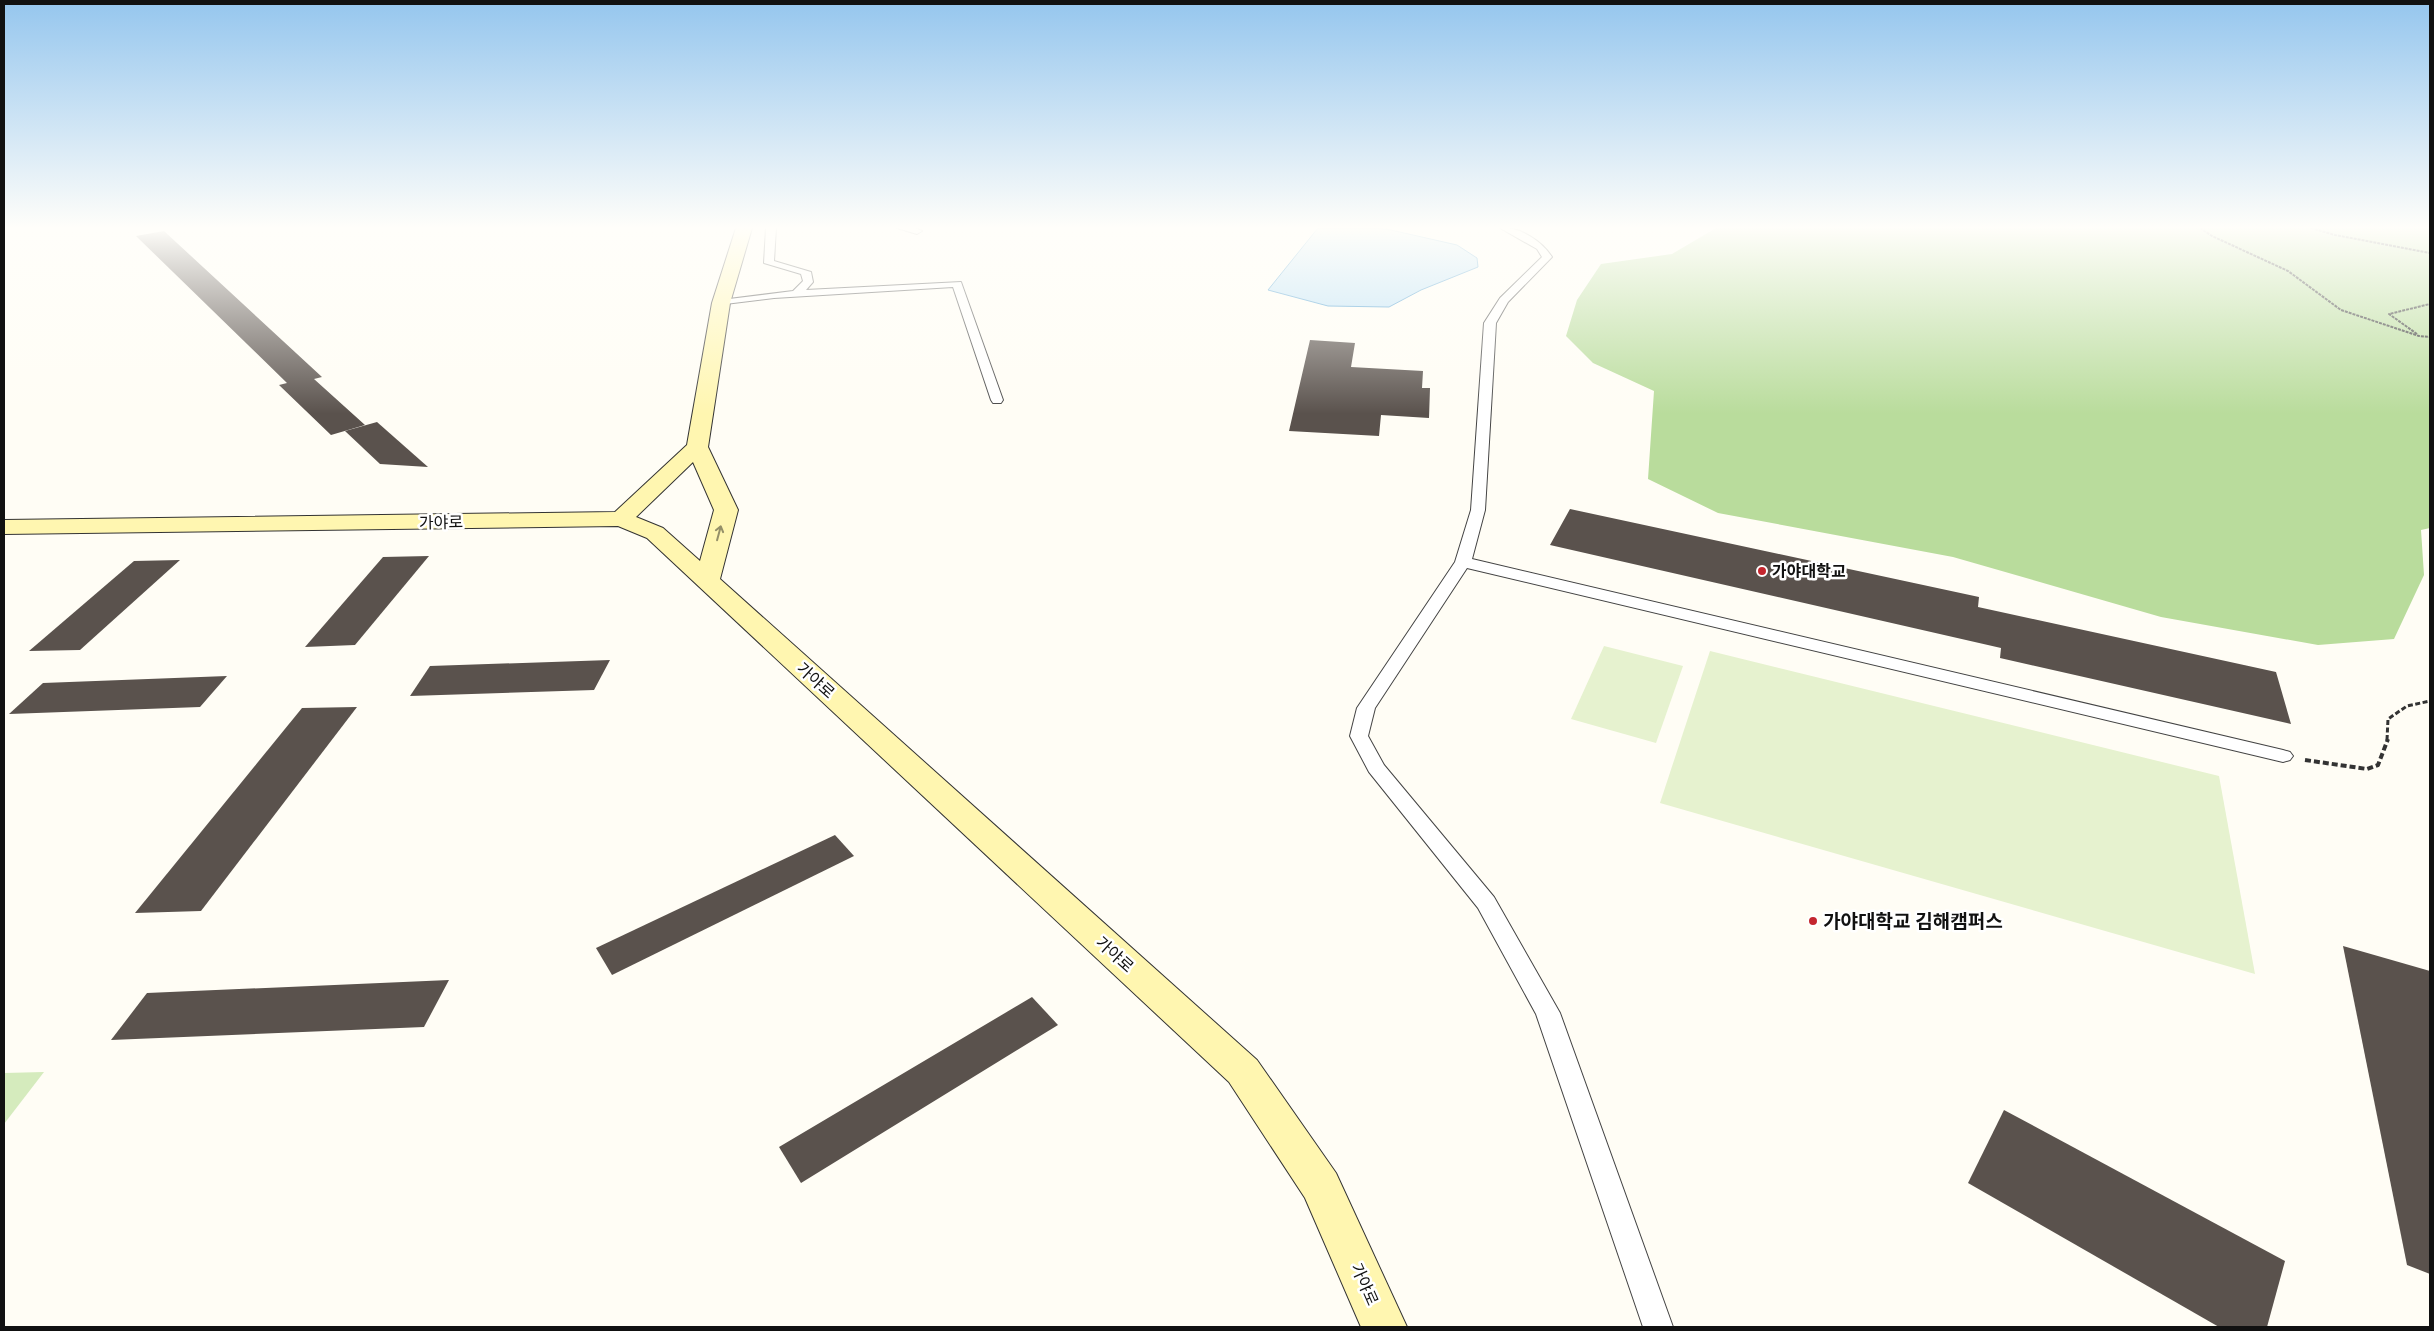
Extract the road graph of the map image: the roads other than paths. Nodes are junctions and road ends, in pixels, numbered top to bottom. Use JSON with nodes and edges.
{"nodes":[{"id":1,"x":725,"y":290,"type":"edge"},
{"id":2,"x":801,"y":290,"type":"edge"},
{"id":3,"x":860,"y":290,"type":"edge"},
{"id":4,"x":960,"y":290,"type":"edge"},
{"id":5,"x":1514,"y":290,"type":"edge"},
{"id":6,"x":797,"y":294,"type":"junction"},
{"id":7,"x":721,"y":303,"type":"junction"},
{"id":8,"x":997,"y":400,"type":"dead end"},
{"id":9,"x":697,"y":447,"type":"junction"},
{"id":10,"x":621,"y":519,"type":"junction"},
{"id":11,"x":4,"y":528,"type":"edge"},
{"id":12,"x":1463,"y":562,"type":"junction"},
{"id":13,"x":706,"y":580,"type":"junction"},
{"id":14,"x":2283,"y":756,"type":"road end"},
{"id":15,"x":1384,"y":1327,"type":"edge"},
{"id":16,"x":1658,"y":1327,"type":"edge"}],
"edges":[{"from":1,"to":7,"type":"main road"},
{"from":2,"to":6,"type":"lane"},
{"from":3,"to":6,"type":"lane"},
{"from":4,"to":8,"type":"lane"},
{"from":5,"to":12,"type":"lane"},
{"from":6,"to":7,"type":"lane"},
{"from":7,"to":9,"type":"main road"},
{"from":9,"to":10,"type":"main road"},
{"from":13,"to":9,"type":"main road","one_way":true},
{"from":10,"to":11,"type":"main road","name":"가야로"},
{"from":10,"to":13,"type":"main road","name":"가야로"},
{"from":12,"to":14,"type":"lane"},
{"from":12,"to":16,"type":"lane"},
{"from":13,"to":15,"type":"main road","name":"가야로"}]}
